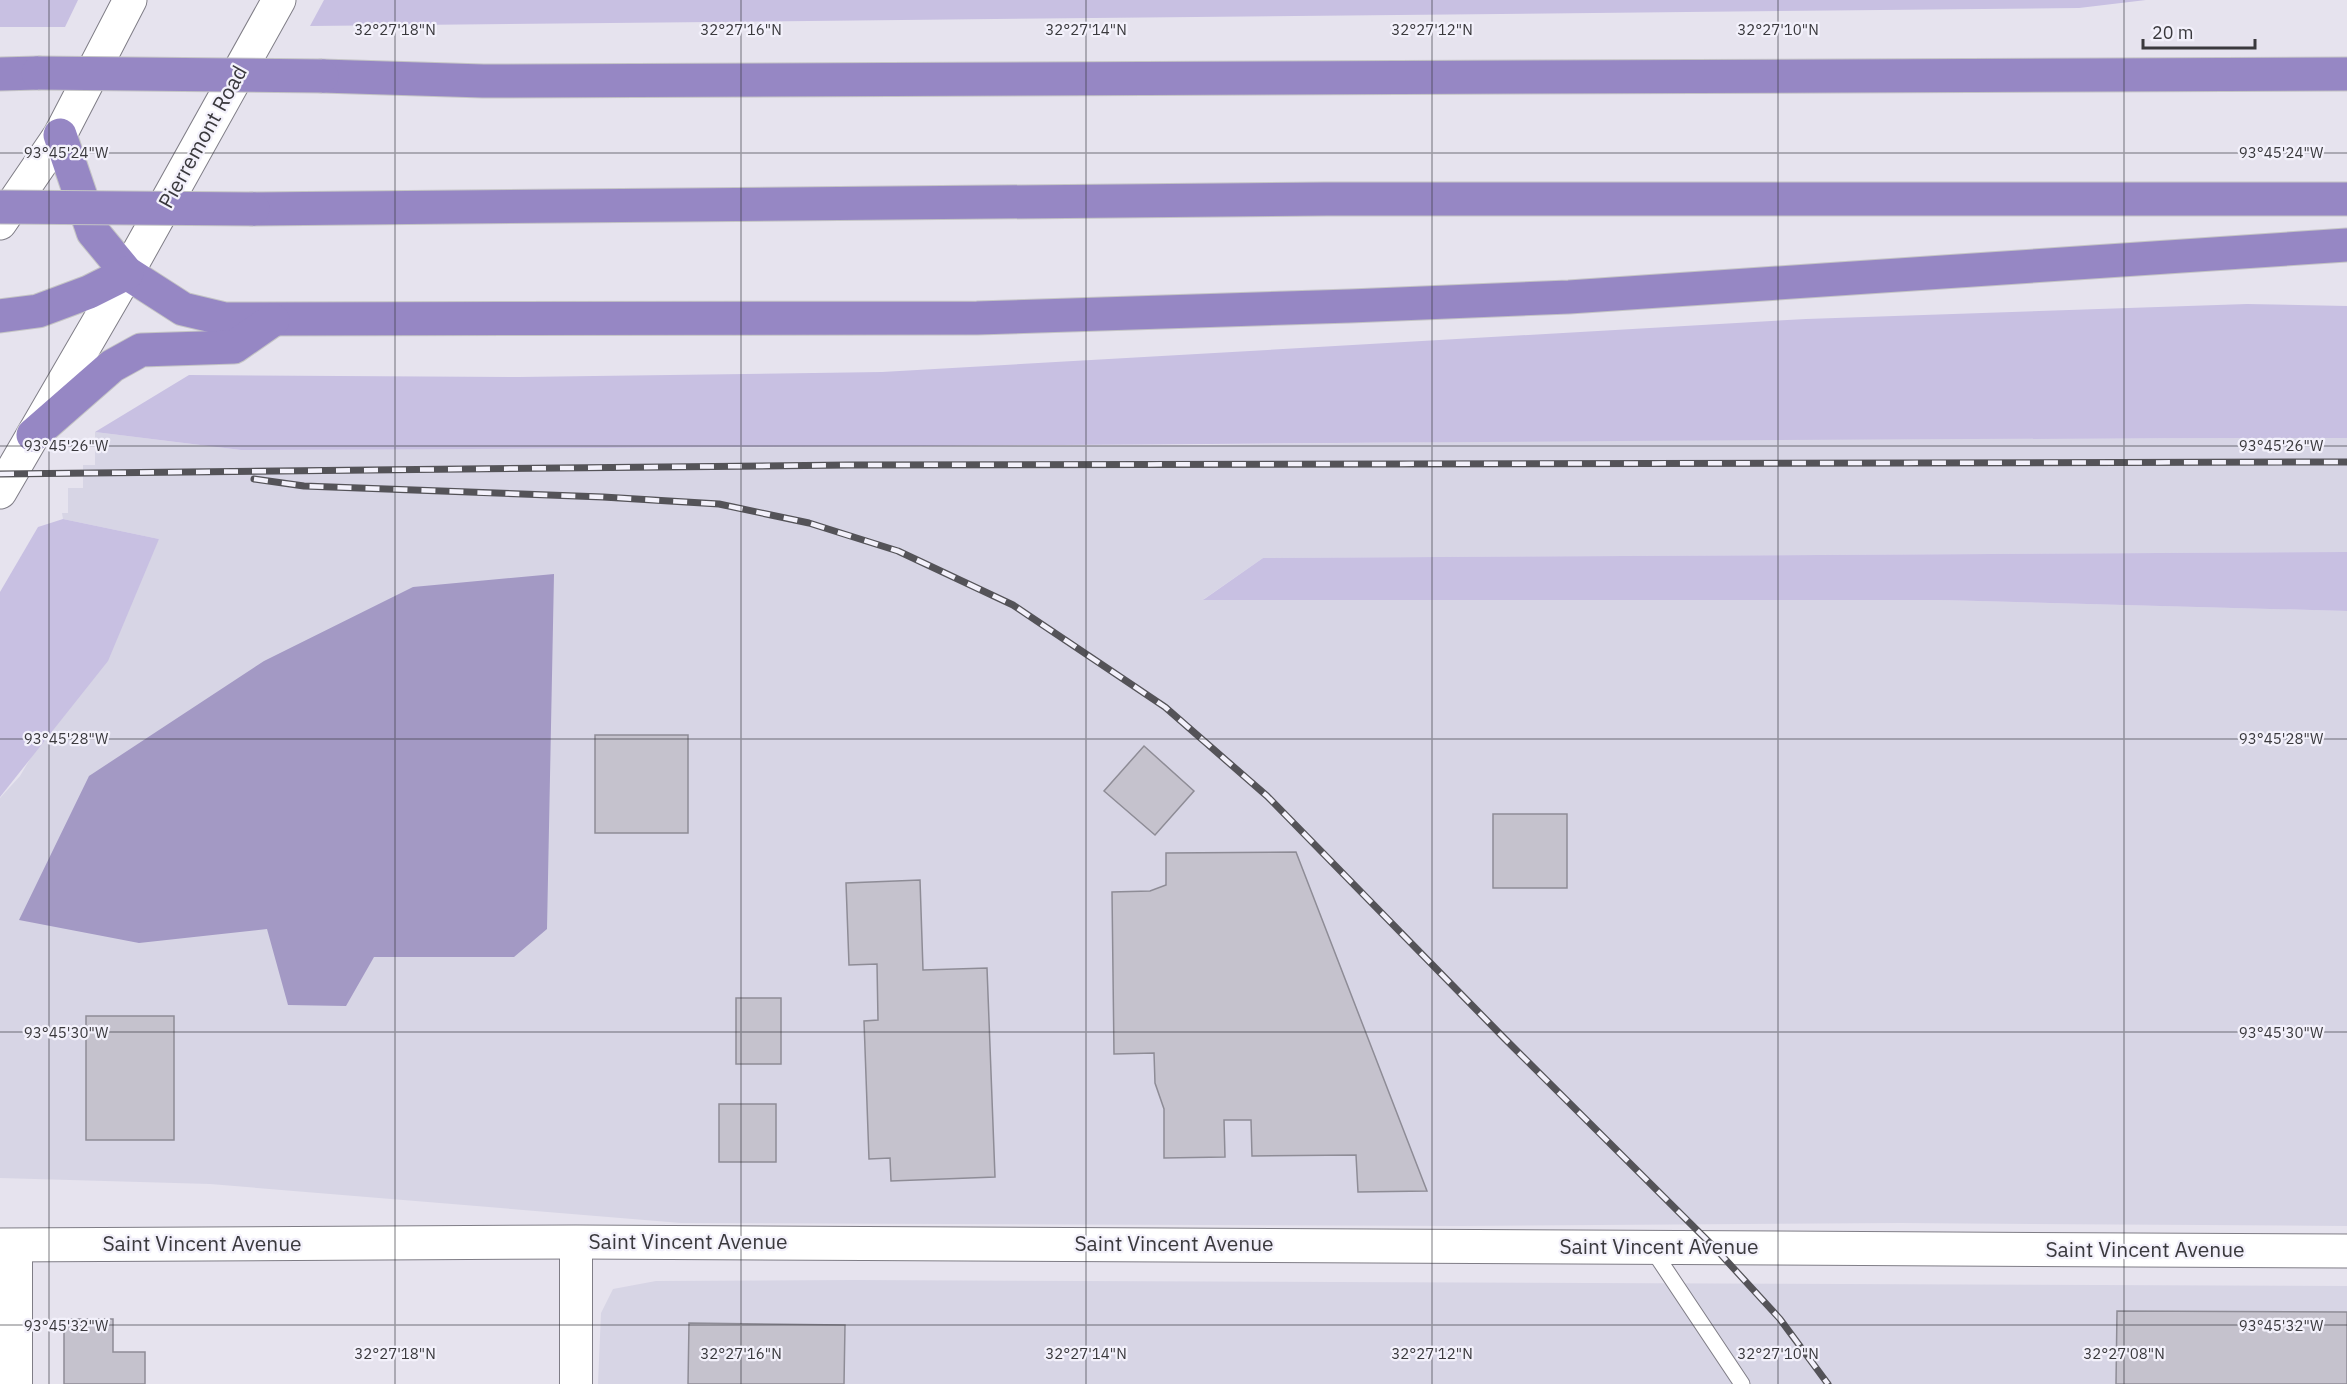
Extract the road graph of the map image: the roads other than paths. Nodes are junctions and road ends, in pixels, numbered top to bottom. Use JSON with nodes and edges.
{"nodes":[{"id":1,"x":130,"y":0,"type":"edge"},
{"id":2,"x":279,"y":0,"type":"edge"},
{"id":3,"x":0,"y":74,"type":"edge"},
{"id":4,"x":2347,"y":74,"type":"edge"},
{"id":5,"x":60,"y":135,"type":"junction"},
{"id":6,"x":2347,"y":200,"type":"edge"},
{"id":7,"x":0,"y":207,"type":"edge"},
{"id":8,"x":0,"y":223,"type":"edge"},
{"id":9,"x":2347,"y":245,"type":"edge"},
{"id":10,"x":127,"y":273,"type":"junction"},
{"id":11,"x":0,"y":316,"type":"edge"},
{"id":12,"x":273,"y":320,"type":"junction"},
{"id":13,"x":33,"y":435,"type":"junction"},
{"id":14,"x":0,"y":492,"type":"edge"},
{"id":15,"x":576,"y":1242,"type":"junction"},
{"id":16,"x":8,"y":1245,"type":"edge"},
{"id":17,"x":1651,"y":1246,"type":"junction"},
{"id":18,"x":2347,"y":1251,"type":"edge"},
{"id":19,"x":16,"y":1384,"type":"edge"},
{"id":20,"x":576,"y":1384,"type":"edge"},
{"id":21,"x":1742,"y":1384,"type":"edge"}],
"edges":[{"from":1,"to":5,"type":"street"},
{"from":2,"to":10,"type":"street","name":"Pierremont Road"},
{"from":3,"to":4,"type":"highway","bridge":true},
{"from":5,"to":8,"type":"street"},
{"from":5,"to":10,"type":"highway"},
{"from":6,"to":7,"type":"highway","bridge":true},
{"from":9,"to":12,"type":"highway"},
{"from":10,"to":11,"type":"highway"},
{"from":10,"to":12,"type":"highway"},
{"from":10,"to":13,"type":"street","name":"Pierremont Road"},
{"from":12,"to":13,"type":"highway"},
{"from":13,"to":14,"type":"street","name":"Pierremont Road"},
{"from":15,"to":16,"type":"street","name":"Saint Vincent Avenue"},
{"from":15,"to":17,"type":"street","name":"Saint Vincent Avenue"},
{"from":15,"to":20,"type":"street"},
{"from":16,"to":19,"type":"street"},
{"from":17,"to":18,"type":"street","name":"Saint Vincent Avenue"},
{"from":17,"to":21,"type":"lane"}]}
